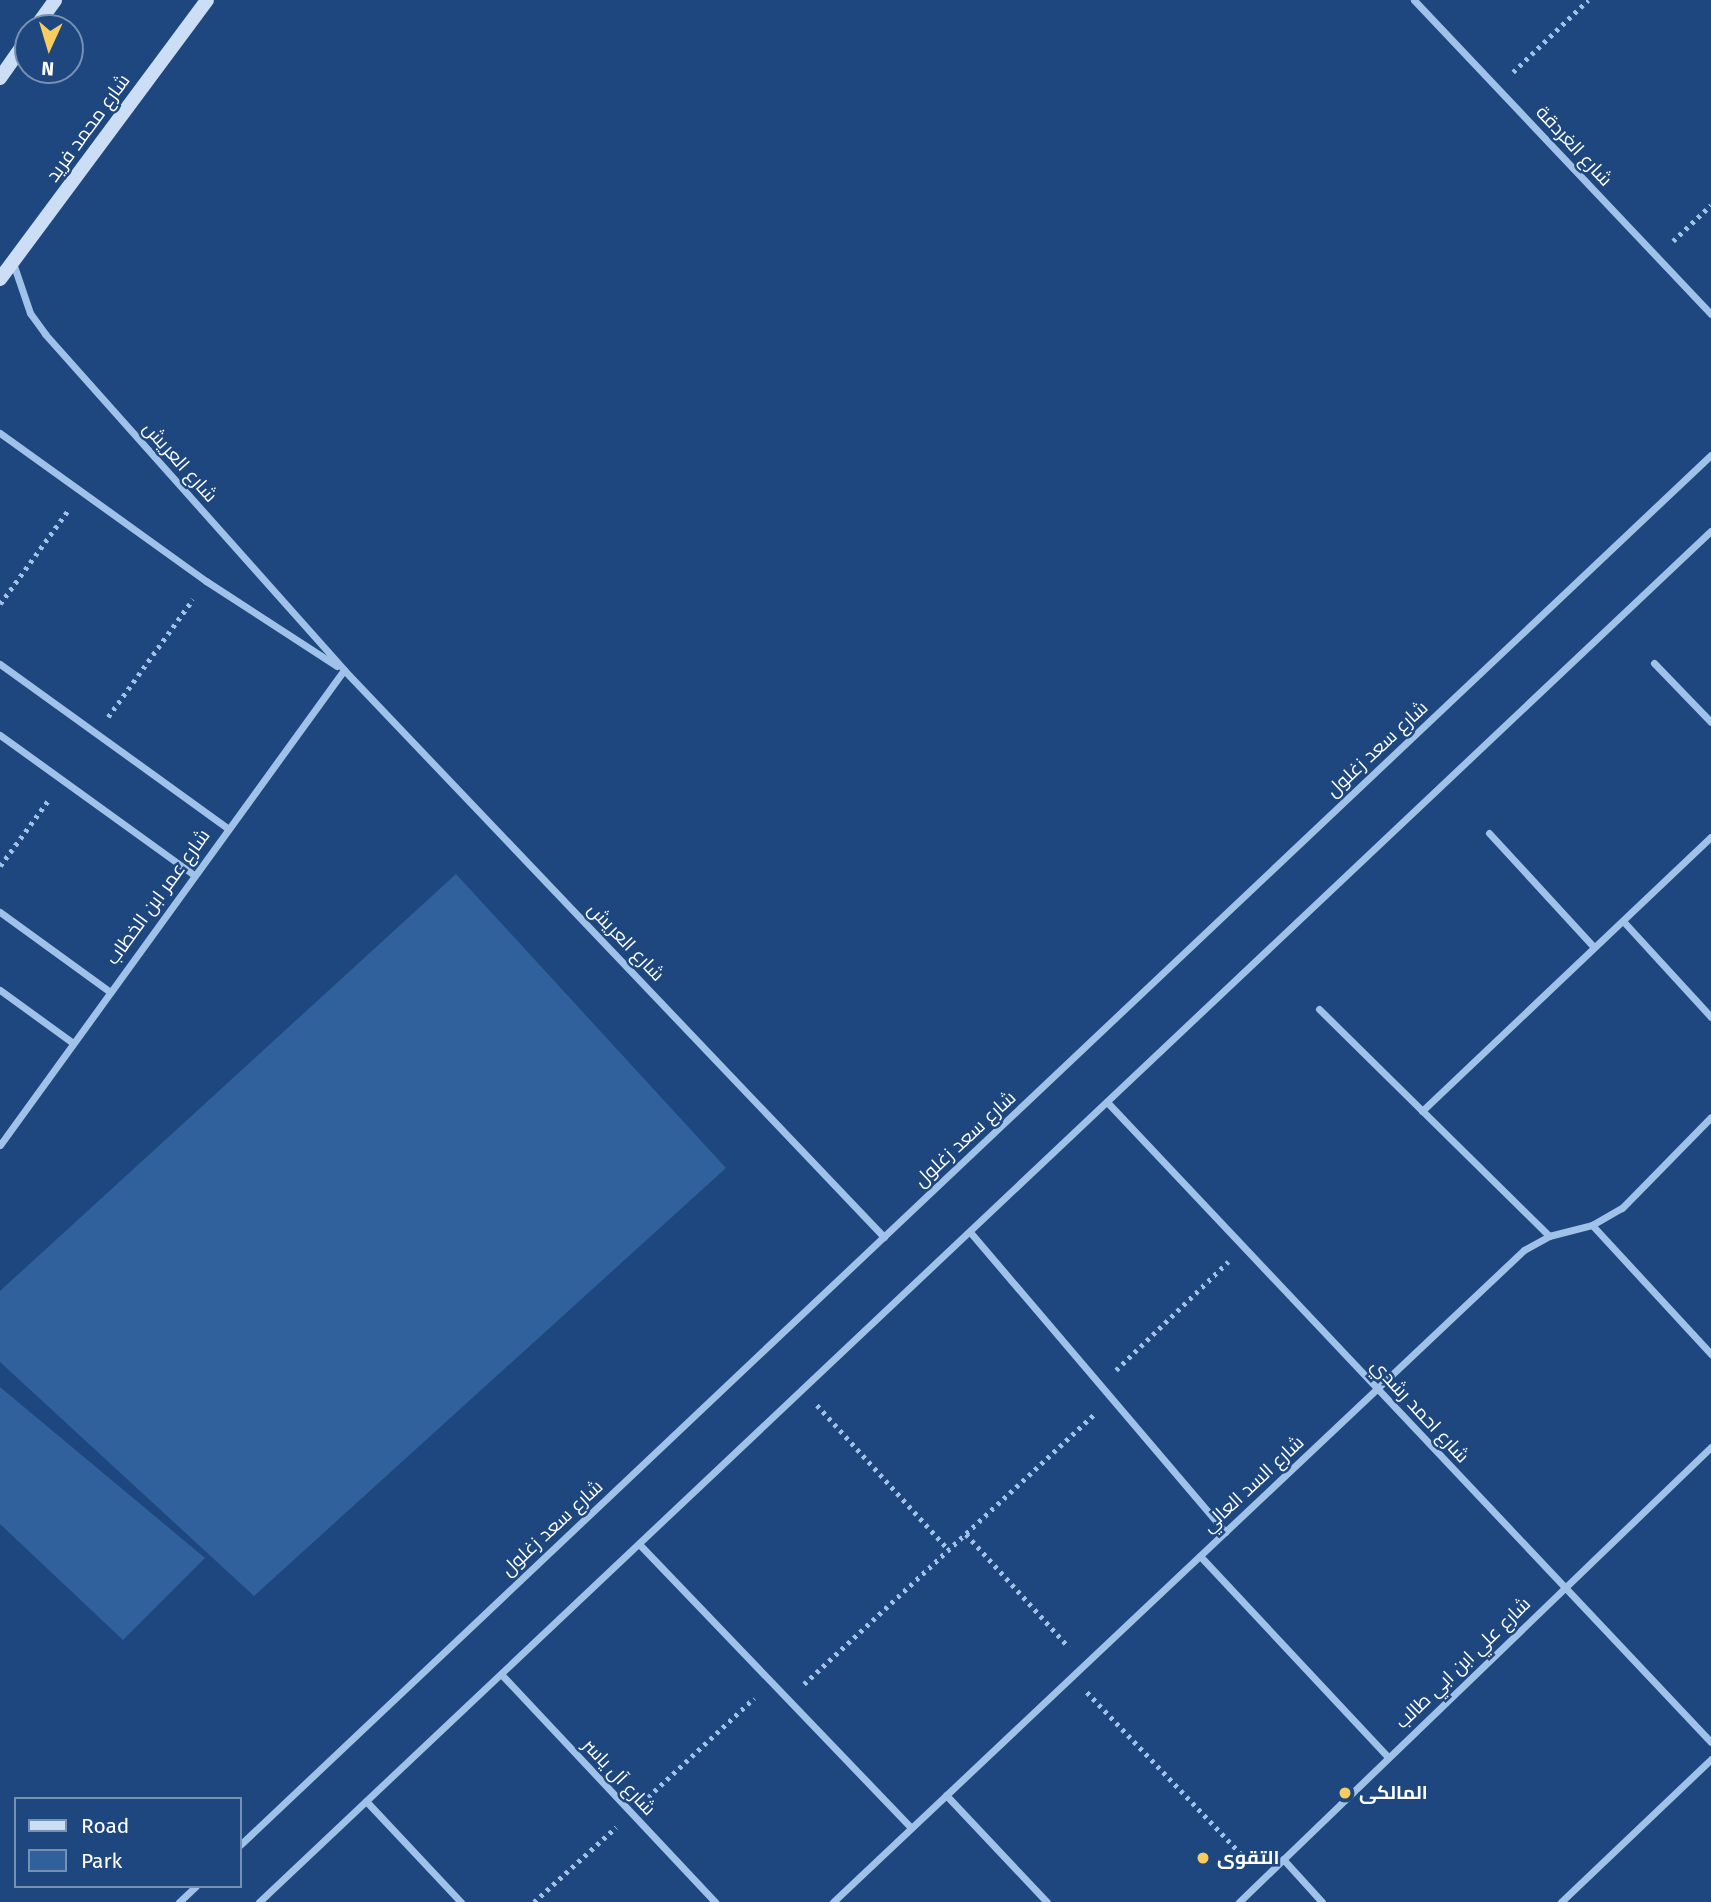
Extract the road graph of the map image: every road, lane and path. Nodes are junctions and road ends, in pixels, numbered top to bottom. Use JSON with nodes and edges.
{"nodes":[{"id":1,"x":207,"y":0,"type":"edge"},
{"id":2,"x":1414,"y":0,"type":"edge"},
{"id":3,"x":1588,"y":0,"type":"edge"},
{"id":4,"x":14,"y":58,"type":"edge"},
{"id":5,"x":0,"y":78,"type":"edge"},
{"id":6,"x":1497,"y":88,"type":"junction"},
{"id":7,"x":1711,"y":205,"type":"edge"},
{"id":8,"x":1657,"y":257,"type":"junction"},
{"id":9,"x":13,"y":262,"type":"junction"},
{"id":10,"x":0,"y":279,"type":"edge"},
{"id":11,"x":1711,"y":314,"type":"edge"},
{"id":12,"x":0,"y":433,"type":"edge"},
{"id":13,"x":1711,"y":455,"type":"edge"},
{"id":14,"x":81,"y":492,"type":"junction"},
{"id":15,"x":1711,"y":531,"type":"edge"},
{"id":16,"x":206,"y":581,"type":"junction"},
{"id":17,"x":0,"y":604,"type":"edge"},
{"id":18,"x":1654,"y":663,"type":"dead end"},
{"id":19,"x":0,"y":664,"type":"edge"},
{"id":20,"x":344,"y":670,"type":"junction"},
{"id":21,"x":1711,"y":722,"type":"edge"},
{"id":22,"x":96,"y":733,"type":"junction"},
{"id":23,"x":0,"y":735,"type":"edge"},
{"id":24,"x":62,"y":780,"type":"junction"},
{"id":25,"x":227,"y":828,"type":"junction"},
{"id":26,"x":1489,"y":834,"type":"dead end"},
{"id":27,"x":1711,"y":837,"type":"edge"},
{"id":28,"x":0,"y":866,"type":"edge"},
{"id":29,"x":194,"y":874,"type":"junction"},
{"id":30,"x":0,"y":912,"type":"edge"},
{"id":31,"x":1623,"y":921,"type":"junction"},
{"id":32,"x":1594,"y":947,"type":"junction"},
{"id":33,"x":0,"y":990,"type":"edge"},
{"id":34,"x":110,"y":992,"type":"junction"},
{"id":35,"x":1320,"y":1009,"type":"dead end"},
{"id":36,"x":1711,"y":1017,"type":"edge"},
{"id":37,"x":73,"y":1043,"type":"junction"},
{"id":38,"x":1107,"y":1102,"type":"junction"},
{"id":39,"x":1422,"y":1111,"type":"junction"},
{"id":40,"x":1711,"y":1117,"type":"edge"},
{"id":41,"x":0,"y":1145,"type":"edge"},
{"id":42,"x":1592,"y":1225,"type":"junction"},
{"id":43,"x":970,"y":1232,"type":"junction"},
{"id":44,"x":1549,"y":1236,"type":"junction"},
{"id":45,"x":884,"y":1237,"type":"junction"},
{"id":46,"x":1244,"y":1248,"type":"junction"},
{"id":47,"x":1711,"y":1354,"type":"edge"},
{"id":48,"x":1100,"y":1385,"type":"junction"},
{"id":49,"x":803,"y":1389,"type":"junction"},
{"id":50,"x":1377,"y":1389,"type":"junction"},
{"id":51,"x":1111,"y":1399,"type":"junction"},
{"id":52,"x":1711,"y":1447,"type":"edge"},
{"id":53,"x":1225,"y":1532,"type":"junction"},
{"id":54,"x":966,"y":1534,"type":"junction"},
{"id":55,"x":639,"y":1544,"type":"junction"},
{"id":56,"x":949,"y":1550,"type":"junction"},
{"id":57,"x":1200,"y":1556,"type":"junction"},
{"id":58,"x":1564,"y":1587,"type":"junction"},
{"id":59,"x":1085,"y":1664,"type":"junction"},
{"id":60,"x":501,"y":1674,"type":"junction"},
{"id":61,"x":1072,"y":1676,"type":"junction"},
{"id":62,"x":771,"y":1682,"type":"junction"},
{"id":63,"x":788,"y":1699,"type":"junction"},
{"id":64,"x":1711,"y":1742,"type":"edge"},
{"id":65,"x":1388,"y":1757,"type":"junction"},
{"id":66,"x":1711,"y":1759,"type":"edge"},
{"id":67,"x":946,"y":1795,"type":"junction"},
{"id":68,"x":366,"y":1801,"type":"junction"},
{"id":69,"x":631,"y":1813,"type":"junction"},
{"id":70,"x":911,"y":1828,"type":"junction"},
{"id":71,"x":242,"y":1843,"type":"edge"},
{"id":72,"x":1283,"y":1859,"type":"junction"},
{"id":73,"x":1264,"y":1878,"type":"junction"},
{"id":74,"x":194,"y":1888,"type":"edge"},
{"id":75,"x":179,"y":1902,"type":"edge"},
{"id":76,"x":259,"y":1902,"type":"edge"},
{"id":77,"x":461,"y":1902,"type":"edge"},
{"id":78,"x":534,"y":1902,"type":"edge"},
{"id":79,"x":715,"y":1902,"type":"edge"},
{"id":80,"x":833,"y":1902,"type":"edge"},
{"id":81,"x":1047,"y":1902,"type":"edge"},
{"id":82,"x":1239,"y":1902,"type":"edge"},
{"id":83,"x":1322,"y":1902,"type":"edge"},
{"id":84,"x":1561,"y":1902,"type":"edge"}],
"edges":[{"from":1,"to":9,"type":"street","name":"شارع محمد فريد"},
{"from":2,"to":6,"type":"street","name":"شارع الغردقة"},
{"from":3,"to":6,"type":"path"},
{"from":4,"to":5,"type":"street"},
{"from":6,"to":8,"type":"street","name":"شارع الغردقة"},
{"from":7,"to":8,"type":"path"},
{"from":8,"to":11,"type":"street","name":"شارع الغردقة"},
{"from":9,"to":10,"type":"street","name":"شارع محمد فريد"},
{"from":9,"to":20,"type":"street","name":"شارع العريش"},
{"from":12,"to":14,"type":"street","name":"شارع العريش"},
{"from":13,"to":45,"type":"street","name":"شارع سعد زغلول"},
{"from":14,"to":16,"type":"street","name":"شارع العريش"},
{"from":14,"to":17,"type":"path"},
{"from":15,"to":38,"type":"street"},
{"from":16,"to":20,"type":"street","name":"شارع العريش"},
{"from":16,"to":22,"type":"path"},
{"from":18,"to":21,"type":"street"},
{"from":19,"to":22,"type":"street"},
{"from":20,"to":25,"type":"street","name":"شارع عمر ابن الخطاب"},
{"from":20,"to":45,"type":"street","name":"شارع العريش"},
{"from":22,"to":25,"type":"street"},
{"from":23,"to":24,"type":"street"},
{"from":24,"to":28,"type":"path"},
{"from":24,"to":29,"type":"street"},
{"from":25,"to":29,"type":"street","name":"شارع عمر ابن الخطاب"},
{"from":26,"to":32,"type":"street"},
{"from":27,"to":31,"type":"street"},
{"from":29,"to":34,"type":"street","name":"شارع عمر ابن الخطاب"},
{"from":30,"to":34,"type":"street"},
{"from":31,"to":32,"type":"street"},
{"from":31,"to":36,"type":"street"},
{"from":32,"to":39,"type":"street"},
{"from":33,"to":37,"type":"street"},
{"from":34,"to":37,"type":"street","name":"شارع عمر ابن الخطاب"},
{"from":35,"to":39,"type":"street"},
{"from":37,"to":41,"type":"street","name":"شارع عمر ابن الخطاب"},
{"from":38,"to":43,"type":"street"},
{"from":38,"to":46,"type":"street","name":"شارع احمد رشدي"},
{"from":39,"to":44,"type":"street"},
{"from":40,"to":42,"type":"street","name":"شارع السد العالي"},
{"from":42,"to":44,"type":"street","name":"شارع السد العالي"},
{"from":42,"to":47,"type":"street"},
{"from":43,"to":48,"type":"street"},
{"from":43,"to":49,"type":"street"},
{"from":44,"to":50,"type":"street","name":"شارع السد العالي"},
{"from":45,"to":71,"type":"street","name":"شارع سعد زغلول"},
{"from":46,"to":48,"type":"path"},
{"from":46,"to":50,"type":"street","name":"شارع احمد رشدي"},
{"from":48,"to":51,"type":"street"},
{"from":49,"to":55,"type":"street"},
{"from":49,"to":56,"type":"path"},
{"from":50,"to":53,"type":"street","name":"شارع السد العالي"},
{"from":50,"to":58,"type":"street","name":"شارع احمد رشدي"},
{"from":51,"to":53,"type":"street"},
{"from":51,"to":54,"type":"path"},
{"from":52,"to":58,"type":"street","name":"شارع علي ابن ابي طالب"},
{"from":53,"to":57,"type":"street","name":"شارع السد العالي"},
{"from":54,"to":56,"type":"path"},
{"from":54,"to":59,"type":"path"},
{"from":55,"to":60,"type":"street"},
{"from":55,"to":62,"type":"street"},
{"from":56,"to":63,"type":"path"},
{"from":57,"to":59,"type":"street","name":"شارع السد العالي"},
{"from":57,"to":65,"type":"street"},
{"from":58,"to":64,"type":"street","name":"شارع احمد رشدي"},
{"from":58,"to":65,"type":"street","name":"شارع علي ابن ابي طالب"},
{"from":59,"to":61,"type":"street","name":"شارع السد العالي"},
{"from":60,"to":68,"type":"street"},
{"from":60,"to":69,"type":"street","name":"شارع آل ياسر"},
{"from":61,"to":67,"type":"street","name":"شارع السد العالي"},
{"from":61,"to":73,"type":"path"},
{"from":62,"to":63,"type":"street"},
{"from":62,"to":69,"type":"path"},
{"from":63,"to":70,"type":"street"},
{"from":65,"to":72,"type":"street","name":"شارع علي ابن ابي طالب"},
{"from":66,"to":84,"type":"street"},
{"from":67,"to":70,"type":"street","name":"شارع السد العالي"},
{"from":67,"to":81,"type":"street"},
{"from":68,"to":76,"type":"street"},
{"from":68,"to":77,"type":"street"},
{"from":69,"to":78,"type":"path"},
{"from":69,"to":79,"type":"street","name":"شارع آل ياسر"},
{"from":70,"to":80,"type":"street","name":"شارع السد العالي"},
{"from":72,"to":73,"type":"street","name":"شارع علي ابن ابي طالب"},
{"from":72,"to":83,"type":"street"},
{"from":73,"to":82,"type":"street","name":"شارع علي ابن ابي طالب"},
{"from":74,"to":75,"type":"street"}]}
